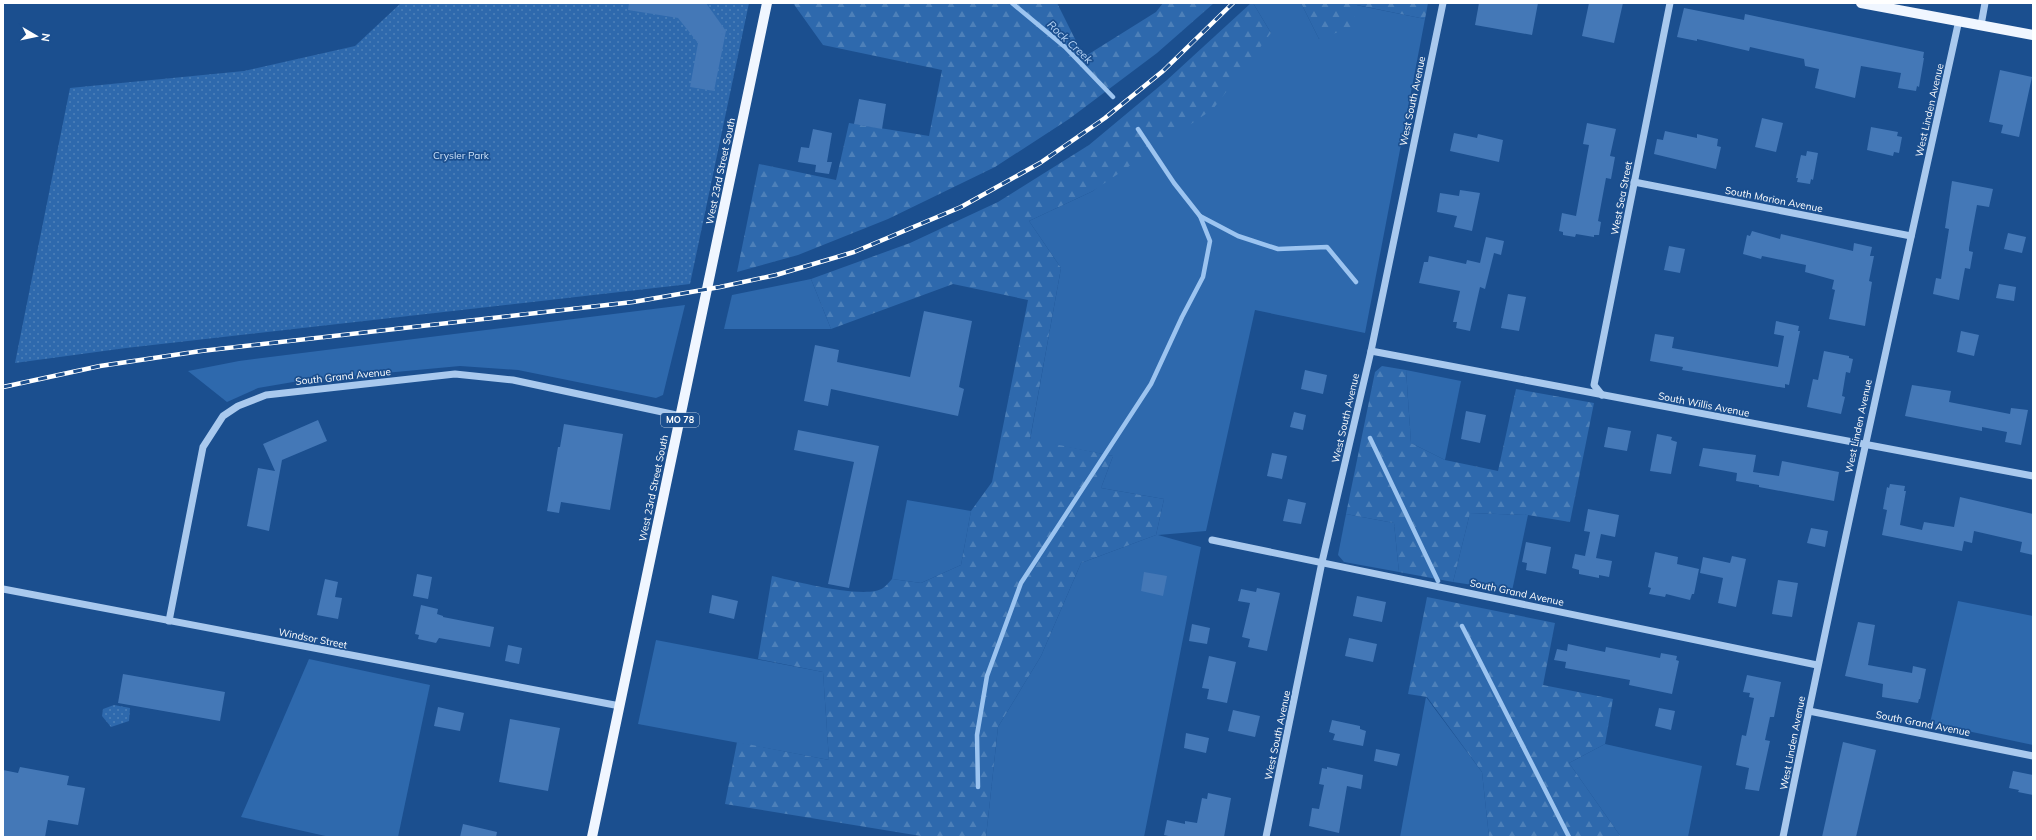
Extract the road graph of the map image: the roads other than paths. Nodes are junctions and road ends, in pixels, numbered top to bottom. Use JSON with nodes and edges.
{"nodes":[{"id":1,"x":767,"y":3,"type":"edge"},
{"id":2,"x":1443,"y":3,"type":"edge"},
{"id":3,"x":1670,"y":3,"type":"edge"},
{"id":4,"x":1861,"y":3,"type":"edge"},
{"id":5,"x":1986,"y":3,"type":"edge"},
{"id":6,"x":1959,"y":20,"type":"junction"},
{"id":7,"x":1981,"y":25,"type":"junction"},
{"id":8,"x":2033,"y":35,"type":"edge"},
{"id":9,"x":1634,"y":182,"type":"junction"},
{"id":10,"x":1911,"y":236,"type":"junction"},
{"id":11,"x":1371,"y":351,"type":"junction"},
{"id":12,"x":1602,"y":395,"type":"junction"},
{"id":13,"x":681,"y":416,"type":"junction"},
{"id":14,"x":1865,"y":444,"type":"junction"},
{"id":15,"x":2033,"y":476,"type":"edge"},
{"id":16,"x":1212,"y":540,"type":"dead end"},
{"id":17,"x":1322,"y":562,"type":"junction"},
{"id":18,"x":3,"y":589,"type":"edge"},
{"id":19,"x":169,"y":621,"type":"junction"},
{"id":20,"x":1817,"y":665,"type":"junction"},
{"id":21,"x":620,"y":706,"type":"junction"},
{"id":22,"x":1809,"y":711,"type":"junction"},
{"id":23,"x":2033,"y":756,"type":"edge"},
{"id":24,"x":592,"y":837,"type":"edge"},
{"id":25,"x":1266,"y":837,"type":"edge"},
{"id":26,"x":1783,"y":837,"type":"edge"}],
"edges":[{"from":1,"to":13,"type":"main road","name":"West 23rd Street South","number":"MO 78"},
{"from":2,"to":11,"type":"street","name":"West South Avenue"},
{"from":3,"to":9,"type":"street","name":"West Sea Street"},
{"from":4,"to":6,"type":"main road"},
{"from":5,"to":7,"type":"street"},
{"from":6,"to":7,"type":"main road"},
{"from":6,"to":10,"type":"street","name":"West Linden Avenue"},
{"from":7,"to":8,"type":"main road"},
{"from":9,"to":10,"type":"street","name":"South Marion Avenue"},
{"from":9,"to":12,"type":"street","name":"West Sea Street"},
{"from":10,"to":14,"type":"street","name":"West Linden Avenue"},
{"from":11,"to":12,"type":"street","name":"South Willis Avenue"},
{"from":11,"to":17,"type":"street","name":"West South Avenue"},
{"from":12,"to":14,"type":"street","name":"South Willis Avenue"},
{"from":13,"to":19,"type":"street","name":"South Grand Avenue"},
{"from":13,"to":21,"type":"main road","name":"West 23rd Street South","number":"MO 78"},
{"from":14,"to":15,"type":"street","name":"South Willis Avenue"},
{"from":14,"to":20,"type":"street","name":"West Linden Avenue"},
{"from":16,"to":17,"type":"street","name":"South Grand Avenue"},
{"from":17,"to":20,"type":"street","name":"South Grand Avenue"},
{"from":17,"to":25,"type":"street","name":"West South Avenue"},
{"from":18,"to":19,"type":"street","name":"Windsor Street"},
{"from":19,"to":21,"type":"street","name":"Windsor Street"},
{"from":20,"to":22,"type":"street","name":"West Linden Avenue"},
{"from":21,"to":24,"type":"main road","name":"West 23rd Street South","number":"MO 78"},
{"from":22,"to":23,"type":"street","name":"South Grand Avenue"},
{"from":22,"to":26,"type":"street","name":"West Linden Avenue"}]}
